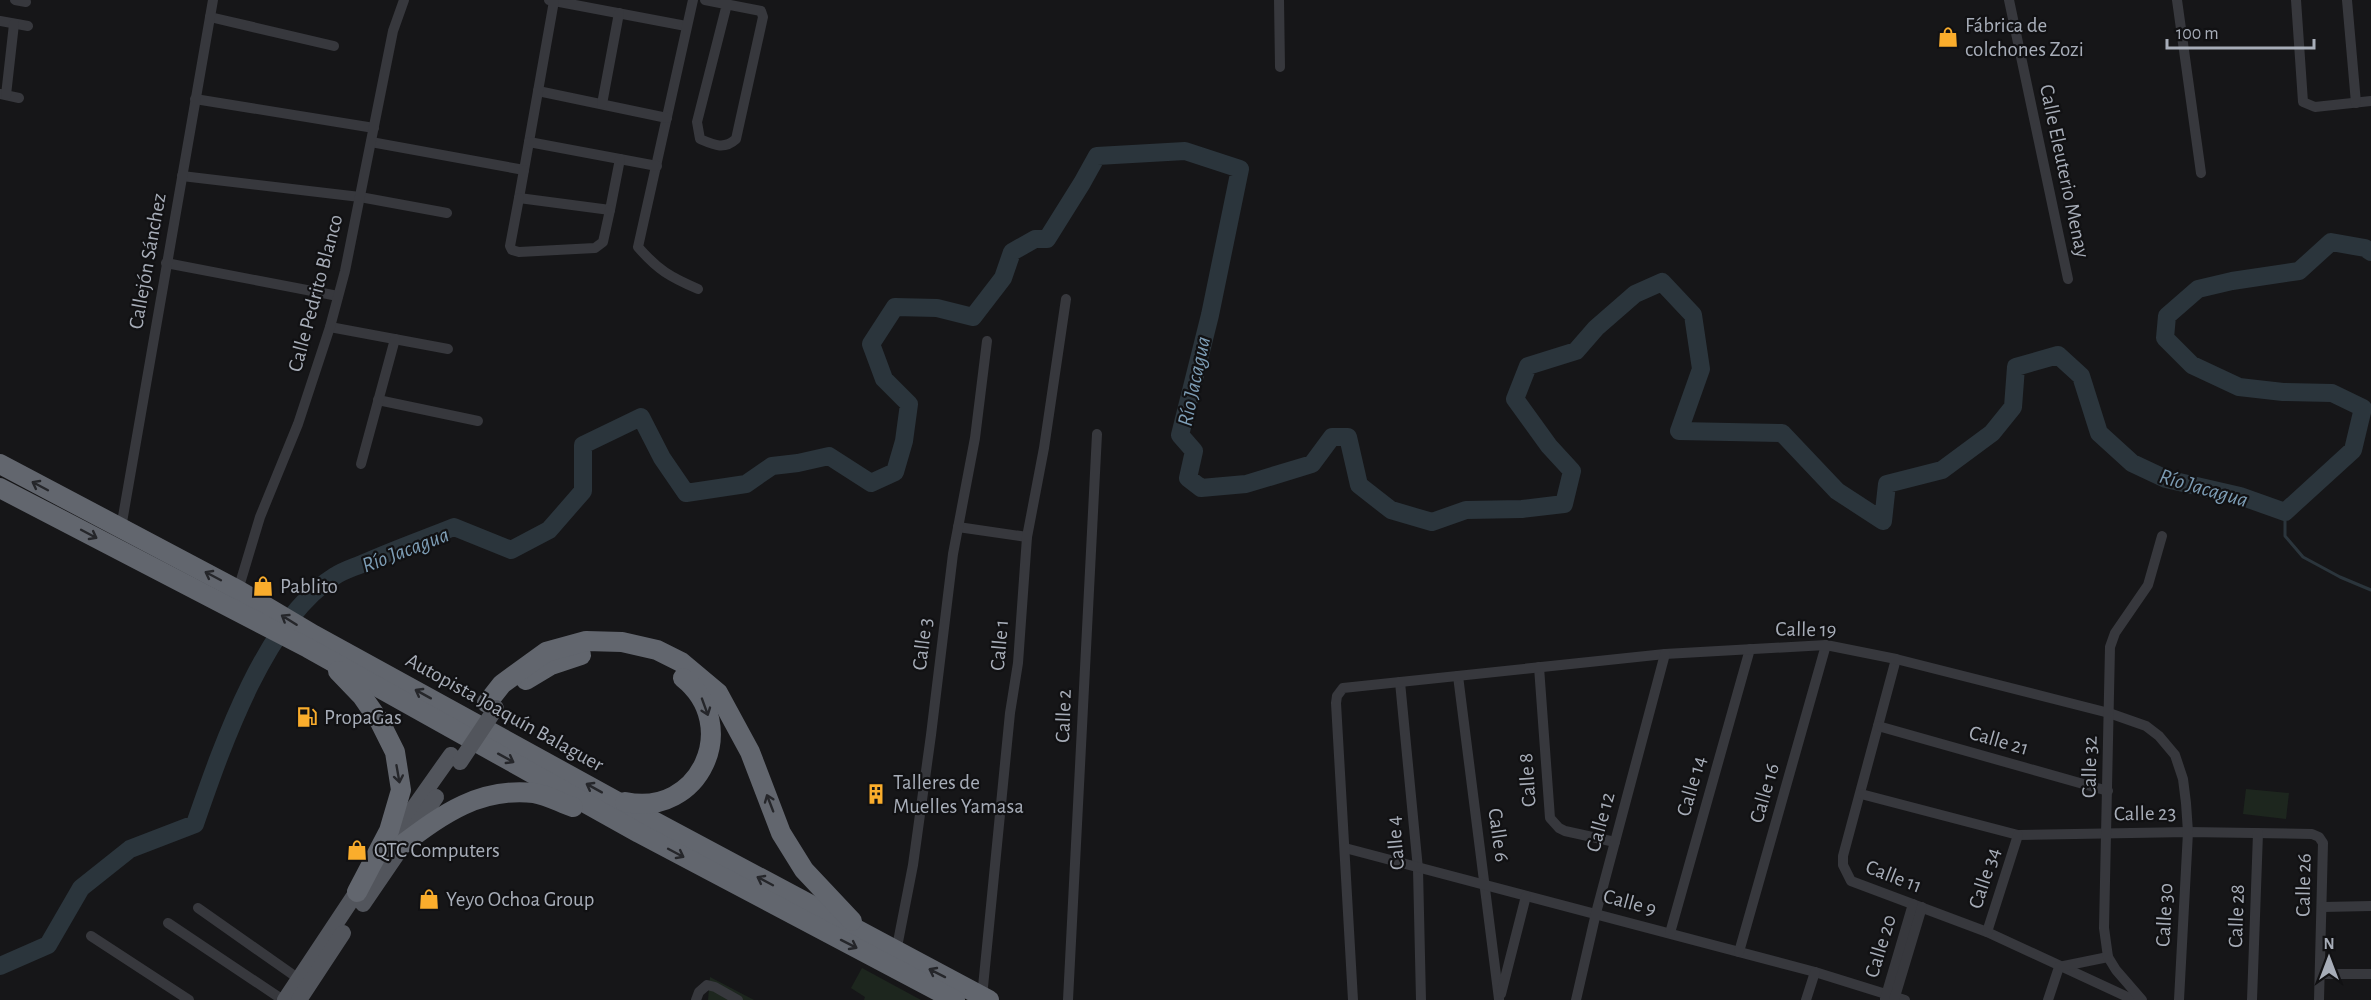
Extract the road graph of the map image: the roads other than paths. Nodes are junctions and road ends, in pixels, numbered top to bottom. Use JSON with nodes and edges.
{"nodes":[{"id":1,"x":213,"y":0,"type":"edge"},
{"id":2,"x":404,"y":0,"type":"edge"},
{"id":3,"x":693,"y":0,"type":"edge"},
{"id":4,"x":705,"y":0,"type":"edge"},
{"id":5,"x":1279,"y":0,"type":"edge"},
{"id":6,"x":2009,"y":0,"type":"edge"},
{"id":7,"x":2177,"y":0,"type":"edge"},
{"id":8,"x":2296,"y":0,"type":"edge"},
{"id":9,"x":2347,"y":0,"type":"edge"},
{"id":10,"x":552,"y":1,"type":"edge"},
{"id":11,"x":727,"y":4,"type":"junction"},
{"id":12,"x":619,"y":14,"type":"junction"},
{"id":13,"x":210,"y":17,"type":"junction"},
{"id":14,"x":0,"y":21,"type":"edge"},
{"id":15,"x":14,"y":24,"type":"junction"},
{"id":16,"x":28,"y":26,"type":"dead end"},
{"id":17,"x":686,"y":26,"type":"junction"},
{"id":18,"x":334,"y":46,"type":"dead end"},
{"id":19,"x":1280,"y":67,"type":"dead end"},
{"id":20,"x":538,"y":91,"type":"junction"},
{"id":21,"x":3,"y":95,"type":"edge"},
{"id":22,"x":19,"y":98,"type":"dead end"},
{"id":23,"x":195,"y":99,"type":"junction"},
{"id":24,"x":2371,"y":101,"type":"edge"},
{"id":25,"x":2356,"y":103,"type":"junction"},
{"id":26,"x":602,"y":104,"type":"junction"},
{"id":27,"x":667,"y":118,"type":"junction"},
{"id":28,"x":374,"y":128,"type":"junction"},
{"id":29,"x":371,"y":142,"type":"junction"},
{"id":30,"x":529,"y":142,"type":"junction"},
{"id":31,"x":620,"y":159,"type":"junction"},
{"id":32,"x":657,"y":166,"type":"junction"},
{"id":33,"x":524,"y":170,"type":"junction"},
{"id":34,"x":2200,"y":173,"type":"dead end"},
{"id":35,"x":182,"y":176,"type":"junction"},
{"id":36,"x":360,"y":197,"type":"junction"},
{"id":37,"x":519,"y":198,"type":"junction"},
{"id":38,"x":610,"y":210,"type":"junction"},
{"id":39,"x":447,"y":213,"type":"dead end"},
{"id":40,"x":165,"y":263,"type":"junction"},
{"id":41,"x":2068,"y":279,"type":"dead end"},
{"id":42,"x":698,"y":289,"type":"dead end"},
{"id":43,"x":338,"y":296,"type":"junction"},
{"id":44,"x":1066,"y":299,"type":"dead end"},
{"id":45,"x":330,"y":327,"type":"junction"},
{"id":46,"x":395,"y":339,"type":"junction"},
{"id":47,"x":987,"y":341,"type":"dead end"},
{"id":48,"x":448,"y":349,"type":"dead end"},
{"id":49,"x":378,"y":400,"type":"junction"},
{"id":50,"x":478,"y":421,"type":"dead end"},
{"id":51,"x":1097,"y":434,"type":"dead end"},
{"id":52,"x":361,"y":464,"type":"dead end"},
{"id":53,"x":0,"y":465,"type":"edge"},
{"id":54,"x":0,"y":488,"type":"edge"},
{"id":55,"x":958,"y":527,"type":"junction"},
{"id":56,"x":121,"y":528,"type":"junction"},
{"id":57,"x":2162,"y":536,"type":"dead end"},
{"id":58,"x":1027,"y":537,"type":"junction"},
{"id":59,"x":238,"y":590,"type":"junction"},
{"id":60,"x":1827,"y":645,"type":"junction"},
{"id":61,"x":315,"y":647,"type":"junction"},
{"id":62,"x":1750,"y":649,"type":"junction"},
{"id":63,"x":1665,"y":654,"type":"junction"},
{"id":64,"x":1896,"y":659,"type":"junction"},
{"id":65,"x":1539,"y":667,"type":"junction"},
{"id":66,"x":1458,"y":676,"type":"junction"},
{"id":67,"x":1400,"y":682,"type":"junction"},
{"id":68,"x":492,"y":706,"type":"junction"},
{"id":69,"x":2109,"y":714,"type":"junction"},
{"id":70,"x":1878,"y":726,"type":"junction"},
{"id":71,"x":456,"y":758,"type":"junction"},
{"id":72,"x":2108,"y":791,"type":"junction"},
{"id":73,"x":1861,"y":794,"type":"junction"},
{"id":74,"x":616,"y":801,"type":"junction"},
{"id":75,"x":2107,"y":832,"type":"junction"},
{"id":76,"x":2188,"y":832,"type":"junction"},
{"id":77,"x":639,"y":833,"type":"junction"},
{"id":78,"x":2258,"y":833,"type":"junction"},
{"id":79,"x":2018,"y":836,"type":"junction"},
{"id":80,"x":1615,"y":842,"type":"junction"},
{"id":81,"x":2324,"y":843,"type":"joint"},
{"id":82,"x":403,"y":844,"type":"junction"},
{"id":83,"x":1345,"y":848,"type":"junction"},
{"id":84,"x":1418,"y":869,"type":"junction"},
{"id":85,"x":1486,"y":886,"type":"junction"},
{"id":86,"x":357,"y":892,"type":"junction"},
{"id":87,"x":1526,"y":896,"type":"junction"},
{"id":88,"x":1918,"y":906,"type":"junction"},
{"id":89,"x":2322,"y":906,"type":"junction"},
{"id":90,"x":2371,"y":906,"type":"edge"},
{"id":91,"x":198,"y":908,"type":"dead end"},
{"id":92,"x":1596,"y":913,"type":"junction"},
{"id":93,"x":168,"y":922,"type":"dead end"},
{"id":94,"x":1987,"y":932,"type":"junction"},
{"id":95,"x":1670,"y":933,"type":"junction"},
{"id":96,"x":864,"y":934,"type":"junction"},
{"id":97,"x":91,"y":936,"type":"dead end"},
{"id":98,"x":896,"y":952,"type":"junction"},
{"id":99,"x":1739,"y":952,"type":"junction"},
{"id":100,"x":2108,"y":957,"type":"junction"},
{"id":101,"x":2059,"y":967,"type":"junction"},
{"id":102,"x":1815,"y":972,"type":"junction"},
{"id":103,"x":2320,"y":974,"type":"junction"},
{"id":104,"x":2371,"y":974,"type":"edge"},
{"id":105,"x":299,"y":979,"type":"junction"},
{"id":106,"x":986,"y":998,"type":"edge"},
{"id":107,"x":1892,"y":998,"type":"edge"},
{"id":108,"x":189,"y":1000,"type":"edge"},
{"id":109,"x":284,"y":1000,"type":"edge"},
{"id":110,"x":299,"y":1000,"type":"edge"},
{"id":111,"x":696,"y":1000,"type":"edge"},
{"id":112,"x":738,"y":1000,"type":"edge"},
{"id":113,"x":956,"y":1000,"type":"edge"},
{"id":114,"x":1068,"y":1000,"type":"edge"},
{"id":115,"x":1353,"y":1000,"type":"edge"},
{"id":116,"x":1421,"y":1000,"type":"edge"},
{"id":117,"x":1499,"y":1000,"type":"edge"},
{"id":118,"x":1576,"y":1000,"type":"edge"},
{"id":119,"x":1806,"y":1000,"type":"edge"},
{"id":120,"x":2048,"y":1000,"type":"edge"},
{"id":121,"x":2134,"y":1000,"type":"edge"},
{"id":122,"x":2142,"y":1000,"type":"edge"},
{"id":123,"x":2179,"y":1000,"type":"edge"},
{"id":124,"x":2252,"y":1000,"type":"edge"},
{"id":125,"x":2319,"y":1000,"type":"edge"}],
"edges":[{"from":1,"to":13,"type":"street","name":"Callejón Sánchez"},
{"from":2,"to":28,"type":"street","name":"Calle Pedrito Blanco"},
{"from":3,"to":17,"type":"street"},
{"from":4,"to":11,"type":"street"},
{"from":5,"to":19,"type":"street"},
{"from":6,"to":41,"type":"street","name":"Calle Eleuterio Menay"},
{"from":7,"to":34,"type":"street"},
{"from":8,"to":25,"type":"street"},
{"from":9,"to":25,"type":"street"},
{"from":10,"to":12,"type":"street"},
{"from":10,"to":20,"type":"street"},
{"from":11,"to":11,"type":"street"},
{"from":12,"to":17,"type":"street"},
{"from":12,"to":26,"type":"street"},
{"from":13,"to":18,"type":"street"},
{"from":13,"to":23,"type":"street","name":"Callejón Sánchez"},
{"from":14,"to":15,"type":"street"},
{"from":15,"to":16,"type":"street"},
{"from":15,"to":21,"type":"street"},
{"from":17,"to":27,"type":"street"},
{"from":20,"to":26,"type":"street"},
{"from":20,"to":30,"type":"street"},
{"from":21,"to":22,"type":"street"},
{"from":23,"to":28,"type":"street"},
{"from":23,"to":35,"type":"street","name":"Callejón Sánchez"},
{"from":24,"to":25,"type":"street"},
{"from":26,"to":27,"type":"street"},
{"from":27,"to":32,"type":"street"},
{"from":28,"to":29,"type":"street","name":"Calle Pedrito Blanco"},
{"from":29,"to":33,"type":"street"},
{"from":29,"to":36,"type":"street","name":"Calle Pedrito Blanco"},
{"from":30,"to":31,"type":"street"},
{"from":30,"to":33,"type":"street"},
{"from":31,"to":32,"type":"street"},
{"from":31,"to":38,"type":"street"},
{"from":32,"to":42,"type":"street"},
{"from":33,"to":37,"type":"street"},
{"from":35,"to":36,"type":"street"},
{"from":35,"to":40,"type":"street","name":"Callejón Sánchez"},
{"from":36,"to":39,"type":"street"},
{"from":36,"to":43,"type":"street","name":"Calle Pedrito Blanco"},
{"from":37,"to":38,"type":"street"},
{"from":37,"to":38,"type":"street"},
{"from":40,"to":43,"type":"street"},
{"from":40,"to":56,"type":"street","name":"Callejón Sánchez"},
{"from":43,"to":45,"type":"street","name":"Calle Pedrito Blanco"},
{"from":44,"to":58,"type":"street","name":"Calle 1"},
{"from":45,"to":46,"type":"street"},
{"from":45,"to":59,"type":"street","name":"Calle Pedrito Blanco"},
{"from":46,"to":48,"type":"street"},
{"from":46,"to":49,"type":"street"},
{"from":47,"to":55,"type":"street","name":"Calle 3"},
{"from":49,"to":50,"type":"street"},
{"from":49,"to":52,"type":"street"},
{"from":51,"to":114,"type":"street","name":"Calle 2"},
{"from":56,"to":53,"type":"highway","name":"Autopista Joaquín Balaguer","one_way":true},
{"from":54,"to":61,"type":"highway","name":"Autopista Joaquín Balaguer","one_way":true},
{"from":55,"to":58,"type":"street"},
{"from":55,"to":98,"type":"street","name":"Calle 3"},
{"from":59,"to":56,"type":"highway","name":"Autopista Joaquín Balaguer","one_way":true},
{"from":57,"to":69,"type":"street","name":"Calle 32"},
{"from":58,"to":106,"type":"street","name":"Calle 1"},
{"from":61,"to":59,"type":"highway","name":"Autopista Joaquín Balaguer","one_way":true},
{"from":60,"to":62,"type":"street","name":"Calle 19"},
{"from":60,"to":64,"type":"street","name":"Calle 19"},
{"from":60,"to":99,"type":"street","name":"Calle 16"},
{"from":74,"to":61,"type":"highway","name":"Autopista Joaquín Balaguer","one_way":true},
{"from":61,"to":77,"type":"highway","name":"Autopista Joaquín Balaguer","one_way":true},
{"from":61,"to":86,"type":"highway","one_way":true},
{"from":62,"to":63,"type":"street","name":"Calle 19"},
{"from":62,"to":95,"type":"street","name":"Calle 14"},
{"from":63,"to":65,"type":"street","name":"Calle 19"},
{"from":63,"to":80,"type":"street","name":"Calle 12"},
{"from":64,"to":69,"type":"street","name":"Calle 19"},
{"from":64,"to":70,"type":"street","name":"Calle 11"},
{"from":65,"to":66,"type":"street","name":"Calle 19"},
{"from":65,"to":80,"type":"street","name":"Calle 8"},
{"from":66,"to":67,"type":"street","name":"Calle 19"},
{"from":66,"to":85,"type":"street","name":"Calle 6"},
{"from":67,"to":83,"type":"street","name":"Calle 19"},
{"from":67,"to":84,"type":"street","name":"Calle 4"},
{"from":68,"to":71,"type":"main road"},
{"from":68,"to":74,"type":"highway","one_way":true},
{"from":96,"to":68,"type":"highway","one_way":true},
{"from":69,"to":72,"type":"street","name":"Calle 32"},
{"from":69,"to":76,"type":"street","name":"Calle 19"},
{"from":70,"to":72,"type":"street","name":"Calle 21"},
{"from":70,"to":73,"type":"street","name":"Calle 11"},
{"from":71,"to":82,"type":"main road"},
{"from":71,"to":86,"type":"main road"},
{"from":72,"to":75,"type":"street","name":"Calle 32"},
{"from":73,"to":79,"type":"street","name":"Calle 23"},
{"from":73,"to":88,"type":"street","name":"Calle 11"},
{"from":96,"to":74,"type":"highway","name":"Autopista Joaquín Balaguer","one_way":true},
{"from":75,"to":76,"type":"street","name":"Calle 23"},
{"from":75,"to":79,"type":"street","name":"Calle 23"},
{"from":75,"to":100,"type":"street","name":"Calle 32"},
{"from":76,"to":78,"type":"street","name":"Calle 23"},
{"from":76,"to":123,"type":"street","name":"Calle 30"},
{"from":77,"to":82,"type":"highway"},
{"from":77,"to":113,"type":"highway","name":"Autopista Joaquín Balaguer","one_way":true},
{"from":78,"to":81,"type":"street","name":"Calle 23"},
{"from":78,"to":124,"type":"street","name":"Calle 28"},
{"from":79,"to":94,"type":"street","name":"Calle 34"},
{"from":80,"to":92,"type":"street","name":"Calle 12"},
{"from":81,"to":89,"type":"street","name":"Calle 26"},
{"from":82,"to":110,"type":"main road"},
{"from":83,"to":84,"type":"street","name":"Calle 9"},
{"from":83,"to":115,"type":"street"},
{"from":84,"to":85,"type":"street","name":"Calle 9"},
{"from":84,"to":116,"type":"street","name":"Calle 4"},
{"from":85,"to":87,"type":"street","name":"Calle 9"},
{"from":85,"to":117,"type":"street","name":"Calle 6"},
{"from":86,"to":105,"type":"main road"},
{"from":87,"to":92,"type":"street","name":"Calle 9"},
{"from":87,"to":117,"type":"street"},
{"from":88,"to":94,"type":"street","name":"Calle 11"},
{"from":88,"to":107,"type":"street","name":"Calle 20"},
{"from":89,"to":90,"type":"street"},
{"from":89,"to":103,"type":"street","name":"Calle 26"},
{"from":91,"to":105,"type":"street"},
{"from":92,"to":95,"type":"street","name":"Calle 9"},
{"from":92,"to":118,"type":"street","name":"Calle 12"},
{"from":93,"to":109,"type":"street"},
{"from":94,"to":101,"type":"street","name":"Calle 11"},
{"from":95,"to":99,"type":"street","name":"Calle 9"},
{"from":96,"to":98,"type":"highway","name":"Autopista Joaquín Balaguer"},
{"from":97,"to":108,"type":"street"},
{"from":106,"to":98,"type":"highway","name":"Autopista Joaquín Balaguer","one_way":true},
{"from":99,"to":102,"type":"street","name":"Calle 9"},
{"from":100,"to":101,"type":"street"},
{"from":100,"to":122,"type":"street"},
{"from":101,"to":120,"type":"street"},
{"from":101,"to":121,"type":"street","name":"Calle 11"},
{"from":102,"to":107,"type":"street","name":"Calle 9"},
{"from":102,"to":119,"type":"street"},
{"from":103,"to":104,"type":"street"},
{"from":103,"to":125,"type":"street","name":"Calle 26"},
{"from":105,"to":109,"type":"main road"},
{"from":111,"to":112,"type":"street"}]}
